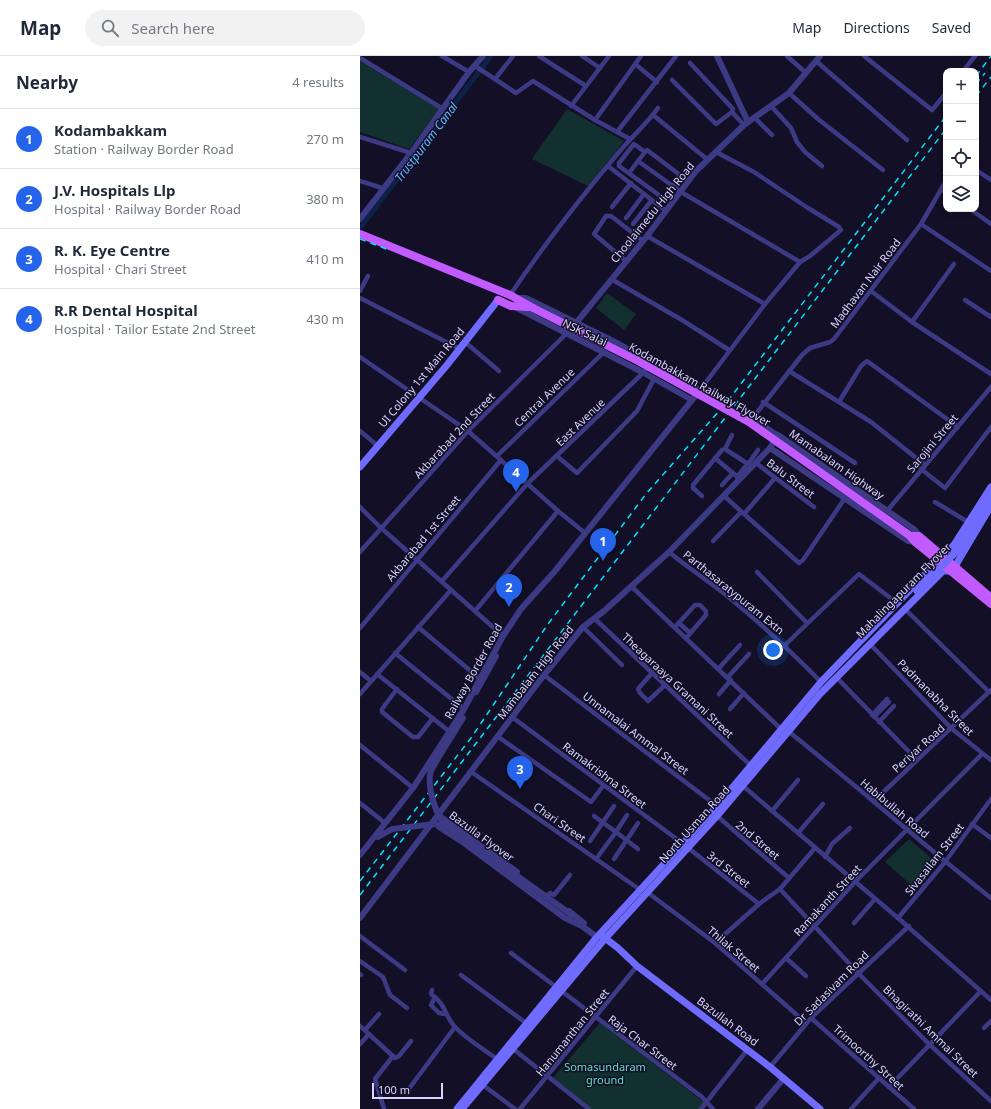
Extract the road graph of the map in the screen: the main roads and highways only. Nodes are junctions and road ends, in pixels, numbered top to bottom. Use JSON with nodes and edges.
{"nodes":[{"id":1,"x":360,"y":234,"type":"edge"},
{"id":2,"x":498,"y":300,"type":"joint"},
{"id":3,"x":531,"y":308,"type":"junction"},
{"id":4,"x":360,"y":467,"type":"edge"},
{"id":5,"x":991,"y":487,"type":"edge"},
{"id":6,"x":991,"y":498,"type":"edge"},
{"id":7,"x":991,"y":506,"type":"edge"},
{"id":8,"x":937,"y":555,"type":"junction"},
{"id":9,"x":953,"y":569,"type":"junction"},
{"id":10,"x":925,"y":574,"type":"junction"},
{"id":11,"x":932,"y":582,"type":"junction"},
{"id":12,"x":990,"y":594,"type":"edge"},
{"id":13,"x":991,"y":604,"type":"edge"},
{"id":14,"x":835,"y":674,"type":"junction"},
{"id":15,"x":785,"y":730,"type":"junction"},
{"id":16,"x":601,"y":937,"type":"junction"},
{"id":17,"x":557,"y":989,"type":"junction"},
{"id":18,"x":510,"y":1046,"type":"junction"},
{"id":19,"x":463,"y":1106,"type":"edge"},
{"id":20,"x":457,"y":1109,"type":"edge"},
{"id":21,"x":820,"y":1109,"type":"edge"}],
"edges":[{"from":1,"to":3,"type":"main road","name":"Kodambakkam Railway Flyover"},
{"from":2,"to":3,"type":"main road","name":"Kodambakkam Railway Flyover"},
{"from":2,"to":4,"type":"main road","name":"UI Colony 1st Main Road"},
{"from":3,"to":8,"type":"main road","name":"Kodambakkam Railway Flyover","bridge":true},
{"from":5,"to":8,"type":"main road"},
{"from":6,"to":14,"type":"main road","name":"Mahalingapuram Flyover","bridge":true},
{"from":7,"to":9,"type":"main road"},
{"from":8,"to":9,"type":"main road","name":"Kodambakkam Railway Flyover"},
{"from":8,"to":10,"type":"main road","name":"North Usman Road"},
{"from":9,"to":11,"type":"main road","name":"North Usman Road"},
{"from":9,"to":12,"type":"main road"},
{"from":9,"to":13,"type":"main road"},
{"from":10,"to":11,"type":"main road"},
{"from":10,"to":14,"type":"main road","name":"North Usman Road"},
{"from":11,"to":14,"type":"main road","name":"North Usman Road"},
{"from":14,"to":15,"type":"main road","name":"North Usman Road"},
{"from":14,"to":15,"type":"main road","name":"North Usman Road"},
{"from":15,"to":16,"type":"main road","name":"North Usman Road"},
{"from":15,"to":16,"type":"main road","name":"North Usman Road"},
{"from":16,"to":17,"type":"main road","name":"North Usman Road"},
{"from":16,"to":21,"type":"main road","name":"Bazullah Road"},
{"from":17,"to":18,"type":"main road","name":"North Usman Road"},
{"from":17,"to":18,"type":"main road","name":"North Usman Road"},
{"from":18,"to":19,"type":"main road","name":"North Usman Road"},
{"from":18,"to":19,"type":"main road","name":"North Usman Road"},
{"from":19,"to":20,"type":"main road","name":"North Usman Road"}]}
